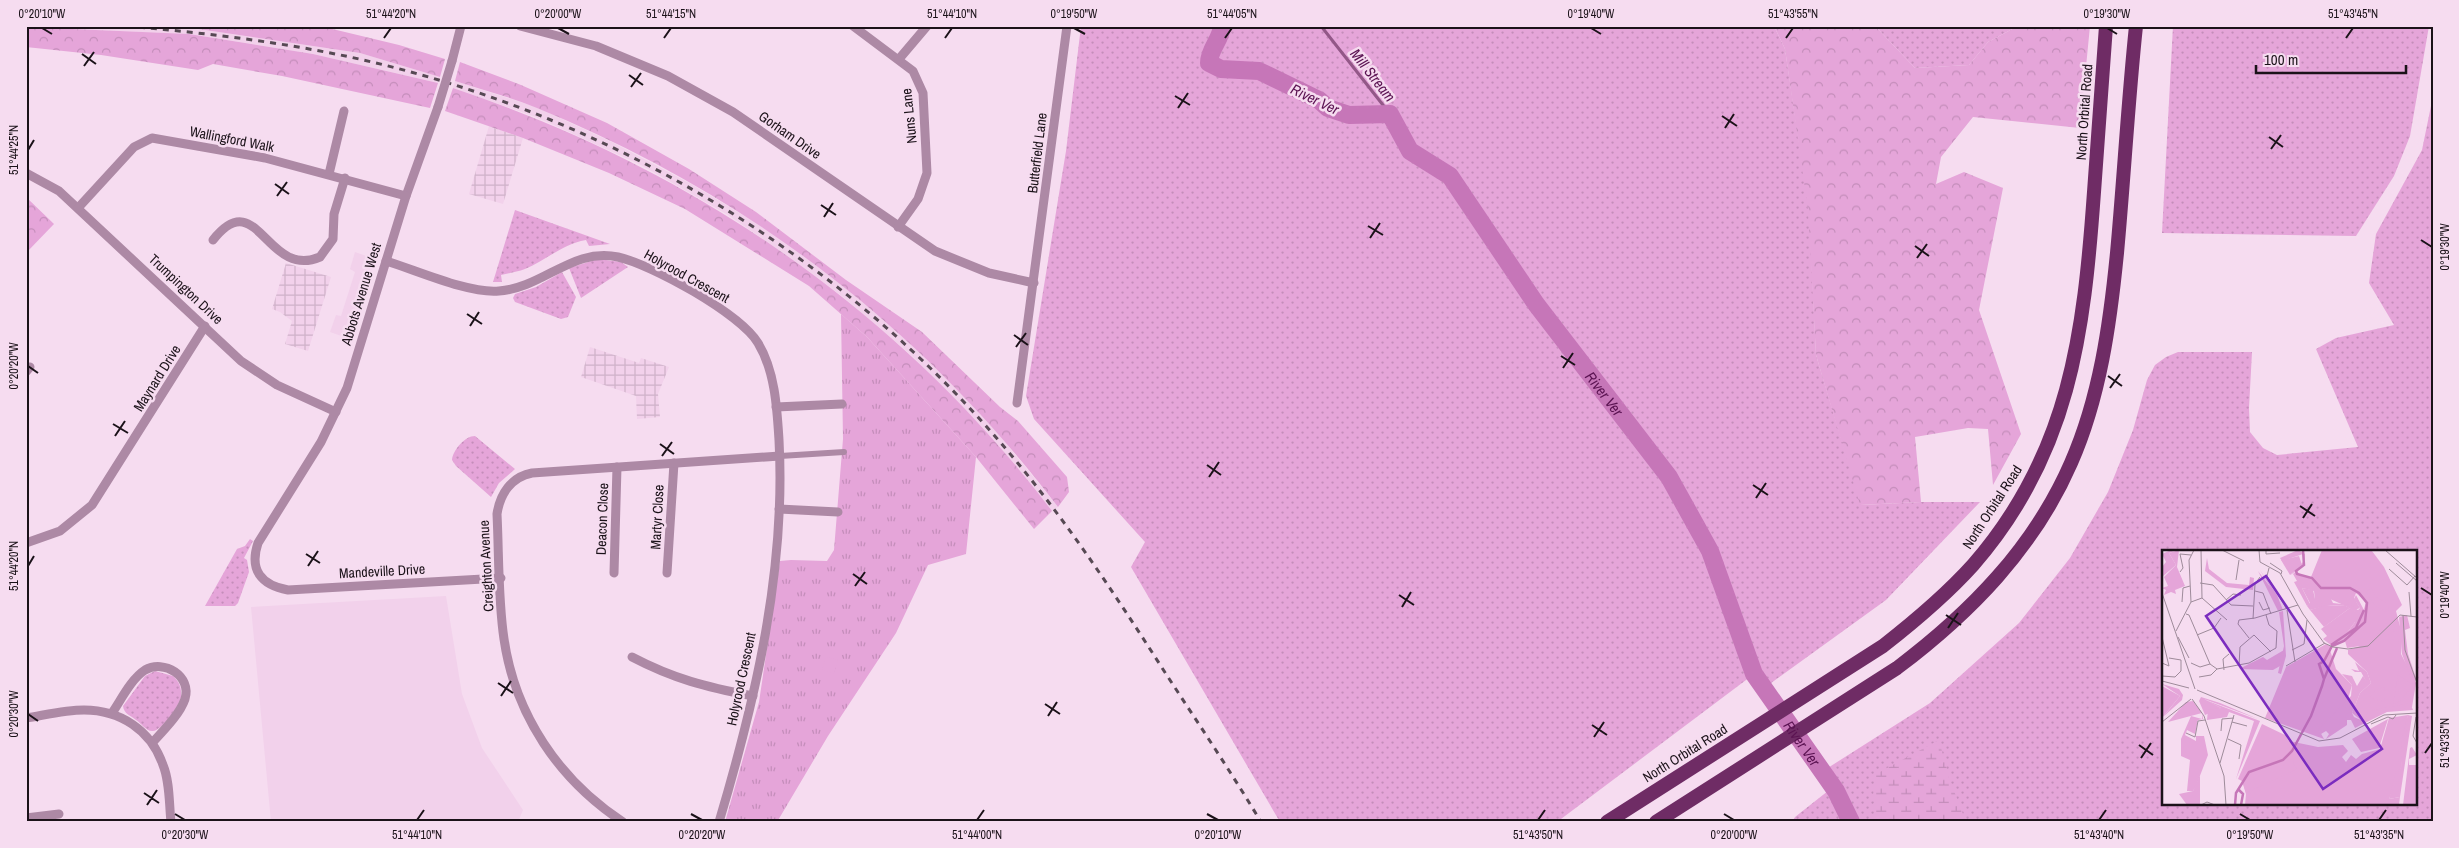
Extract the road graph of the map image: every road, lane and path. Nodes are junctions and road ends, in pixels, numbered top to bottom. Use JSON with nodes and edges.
{"nodes":[{"id":1,"x":461,"y":26,"type":"edge"},
{"id":2,"x":520,"y":26,"type":"edge"},
{"id":3,"x":853,"y":26,"type":"edge"},
{"id":4,"x":927,"y":26,"type":"edge"},
{"id":5,"x":1067,"y":26,"type":"edge"},
{"id":6,"x":2106,"y":26,"type":"edge"},
{"id":7,"x":2136,"y":26,"type":"edge"},
{"id":8,"x":899,"y":59,"type":"junction"},
{"id":9,"x":344,"y":111,"type":"dead end"},
{"id":10,"x":26,"y":172,"type":"edge"},
{"id":11,"x":329,"y":174,"type":"junction"},
{"id":12,"x":345,"y":178,"type":"junction"},
{"id":13,"x":406,"y":196,"type":"junction"},
{"id":14,"x":78,"y":208,"type":"junction"},
{"id":15,"x":898,"y":227,"type":"junction"},
{"id":16,"x":213,"y":240,"type":"dead end"},
{"id":17,"x":386,"y":261,"type":"junction"},
{"id":18,"x":1034,"y":283,"type":"junction"},
{"id":19,"x":205,"y":326,"type":"junction"},
{"id":20,"x":1017,"y":402,"type":"dead end"},
{"id":21,"x":842,"y":404,"type":"dead end"},
{"id":22,"x":776,"y":407,"type":"junction"},
{"id":23,"x":336,"y":412,"type":"junction"},
{"id":24,"x":844,"y":452,"type":"dead end"},
{"id":25,"x":780,"y":456,"type":"junction"},
{"id":26,"x":674,"y":463,"type":"junction"},
{"id":27,"x":617,"y":467,"type":"junction"},
{"id":28,"x":779,"y":509,"type":"junction"},
{"id":29,"x":838,"y":512,"type":"dead end"},
{"id":30,"x":26,"y":543,"type":"edge"},
{"id":31,"x":254,"y":556,"type":"joint"},
{"id":32,"x":614,"y":573,"type":"dead end"},
{"id":33,"x":667,"y":573,"type":"dead end"},
{"id":34,"x":501,"y":578,"type":"junction"},
{"id":35,"x":632,"y":657,"type":"dead end"},
{"id":36,"x":753,"y":696,"type":"junction"},
{"id":37,"x":112,"y":713,"type":"junction"},
{"id":38,"x":26,"y":718,"type":"edge"},
{"id":39,"x":153,"y":742,"type":"junction"},
{"id":40,"x":60,"y":814,"type":"dead end"},
{"id":41,"x":26,"y":818,"type":"edge"},
{"id":42,"x":171,"y":822,"type":"edge"},
{"id":43,"x":623,"y":822,"type":"edge"},
{"id":44,"x":719,"y":822,"type":"edge"},
{"id":45,"x":1607,"y":822,"type":"edge"},
{"id":46,"x":1656,"y":822,"type":"edge"}],
"edges":[{"from":1,"to":13,"type":"street","name":"Abbots Avenue West","bridge":true},
{"from":2,"to":15,"type":"street","name":"Gorham Drive"},
{"from":3,"to":8,"type":"street","name":"Nuns Lane"},
{"from":4,"to":8,"type":"street"},
{"from":5,"to":18,"type":"street","name":"Butterfield Lane"},
{"from":6,"to":45,"type":"highway","name":"North Orbital Road"},
{"from":7,"to":46,"type":"highway"},
{"from":8,"to":15,"type":"street","name":"Nuns Lane"},
{"from":9,"to":11,"type":"street"},
{"from":10,"to":14,"type":"street","name":"Trumpington Drive"},
{"from":11,"to":12,"type":"street","name":"Wallingford Walk"},
{"from":11,"to":14,"type":"street","name":"Wallingford Walk"},
{"from":12,"to":13,"type":"street","name":"Wallingford Walk"},
{"from":12,"to":16,"type":"street"},
{"from":13,"to":17,"type":"street","name":"Abbots Avenue West"},
{"from":14,"to":19,"type":"street","name":"Trumpington Drive"},
{"from":15,"to":18,"type":"street","name":"Gorham Drive"},
{"from":17,"to":22,"type":"street","name":"Holyrood Crescent"},
{"from":17,"to":23,"type":"street","name":"Abbots Avenue West"},
{"from":18,"to":20,"type":"street","name":"Butterfield Lane"},
{"from":19,"to":23,"type":"street","name":"Trumpington Drive"},
{"from":19,"to":30,"type":"street","name":"Maynard Drive"},
{"from":21,"to":22,"type":"street"},
{"from":22,"to":25,"type":"street","name":"Holyrood Crescent"},
{"from":23,"to":31,"type":"street","name":"Abbots Avenue West"},
{"from":24,"to":25,"type":"street"},
{"from":25,"to":26,"type":"street","name":"Creighton Avenue"},
{"from":25,"to":28,"type":"street","name":"Holyrood Crescent"},
{"from":26,"to":27,"type":"street","name":"Creighton Avenue"},
{"from":26,"to":33,"type":"street","name":"Martyr Close"},
{"from":27,"to":32,"type":"street","name":"Deacon Close"},
{"from":27,"to":34,"type":"street","name":"Creighton Avenue"},
{"from":28,"to":29,"type":"street"},
{"from":28,"to":36,"type":"street","name":"Holyrood Crescent"},
{"from":31,"to":34,"type":"street","name":"Mandeville Drive"},
{"from":34,"to":43,"type":"street","name":"Creighton Avenue"},
{"from":35,"to":36,"type":"street"},
{"from":36,"to":44,"type":"street","name":"Holyrood Crescent"},
{"from":37,"to":38,"type":"street"},
{"from":37,"to":39,"type":"street"},
{"from":37,"to":39,"type":"street"},
{"from":39,"to":42,"type":"street"},
{"from":40,"to":41,"type":"street"}]}
